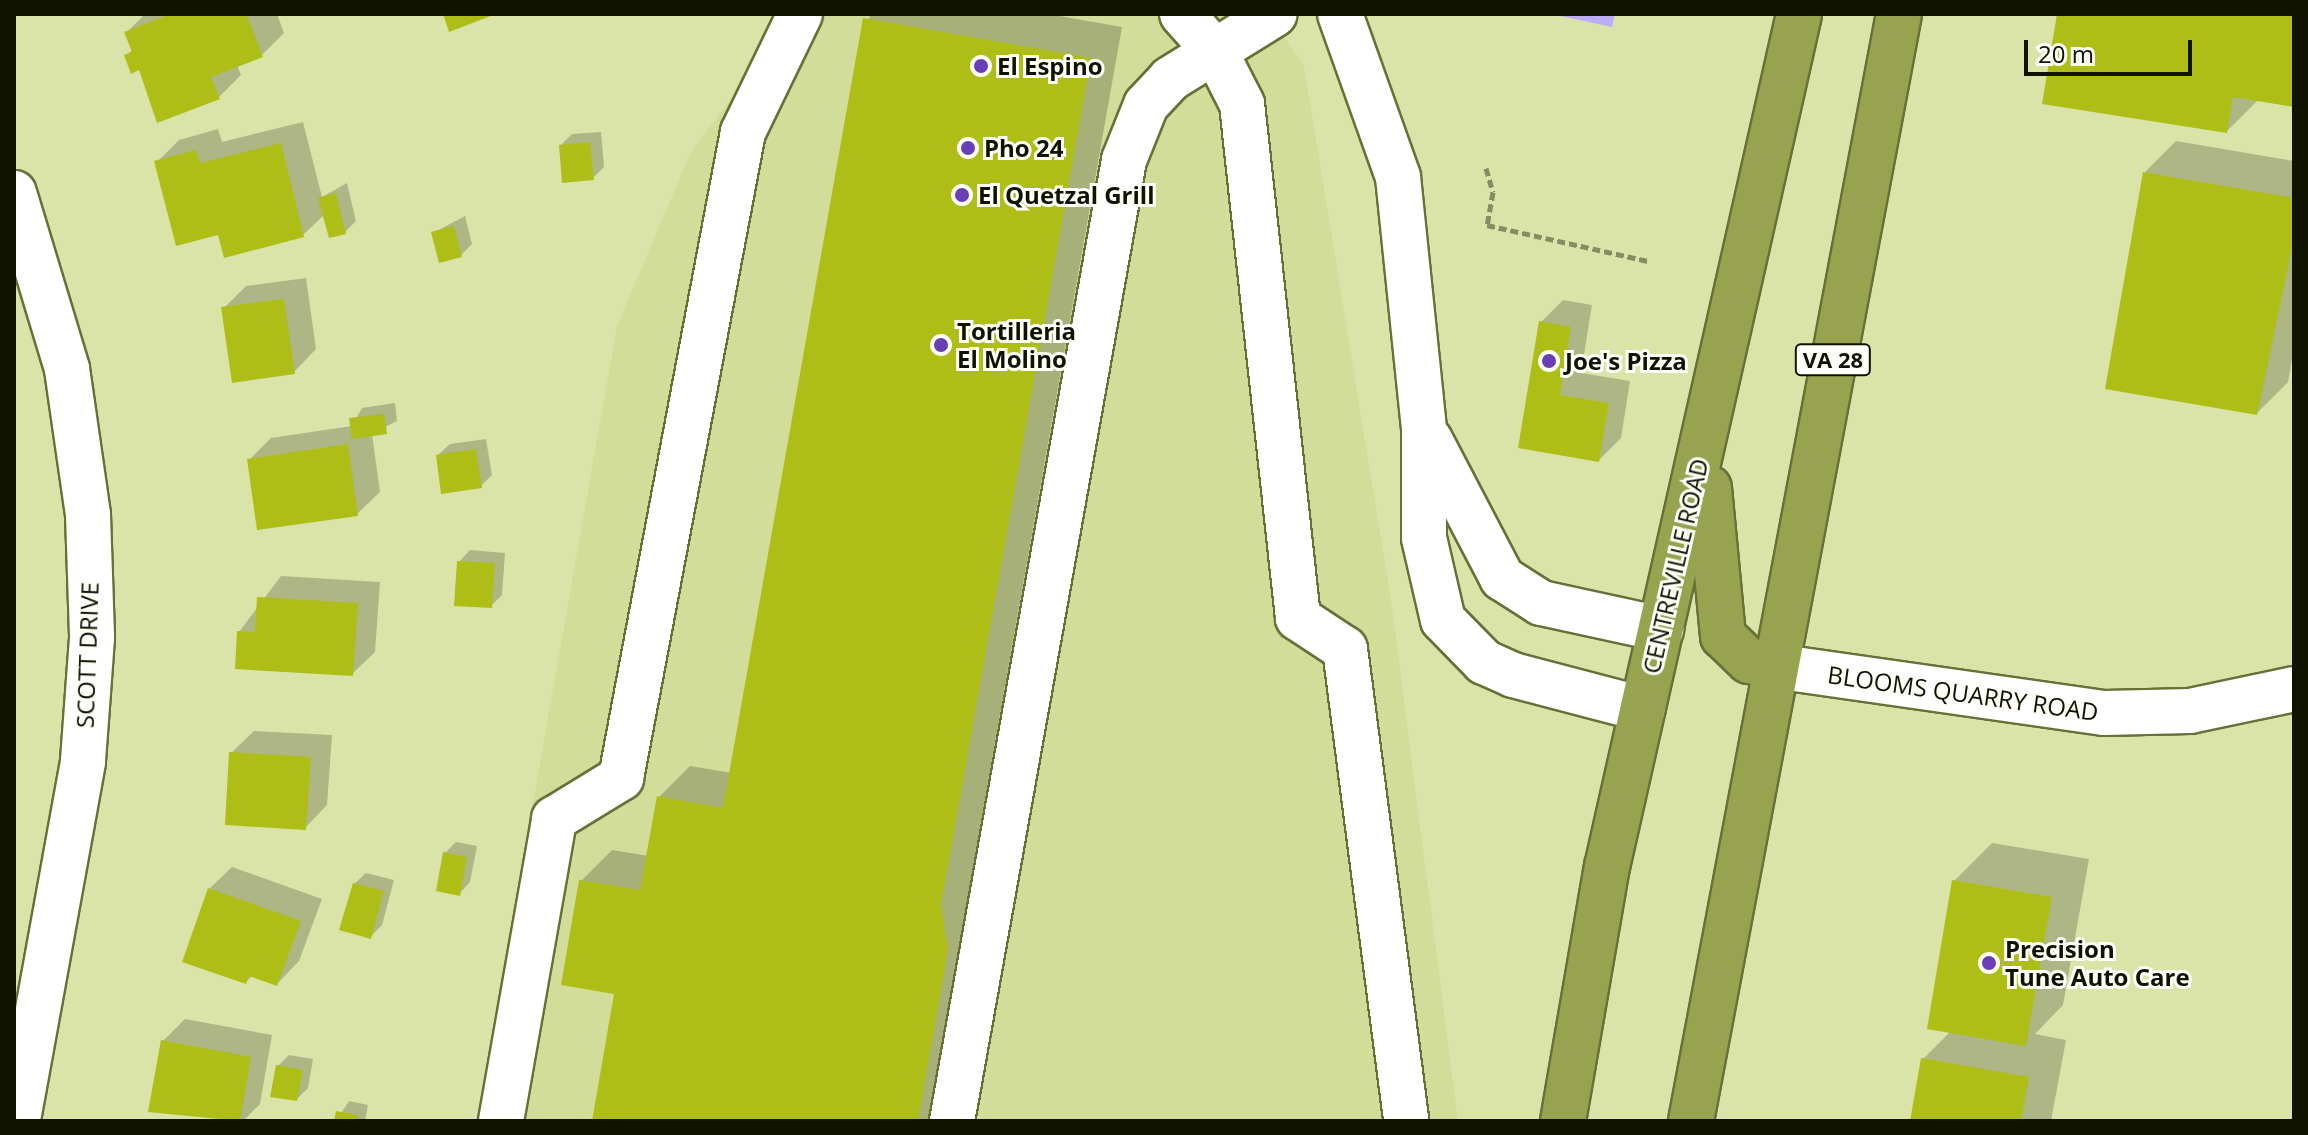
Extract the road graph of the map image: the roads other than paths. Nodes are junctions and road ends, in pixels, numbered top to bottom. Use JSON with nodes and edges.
{"nodes":[{"id":1,"x":800,"y":14,"type":"edge"},
{"id":2,"x":1182,"y":14,"type":"edge"},
{"id":3,"x":1275,"y":14,"type":"edge"},
{"id":4,"x":1340,"y":14,"type":"edge"},
{"id":5,"x":1799,"y":14,"type":"edge"},
{"id":6,"x":1899,"y":14,"type":"edge"},
{"id":7,"x":1215,"y":51,"type":"junction"},
{"id":8,"x":14,"y":193,"type":"edge"},
{"id":9,"x":1707,"y":422,"type":"junction"},
{"id":10,"x":1424,"y":429,"type":"junction"},
{"id":11,"x":1661,"y":629,"type":"junction"},
{"id":12,"x":1774,"y":666,"type":"junction"},
{"id":13,"x":2294,"y":689,"type":"edge"},
{"id":14,"x":1643,"y":709,"type":"junction"},
{"id":15,"x":18,"y":1121,"type":"edge"},
{"id":16,"x":501,"y":1121,"type":"edge"},
{"id":17,"x":952,"y":1121,"type":"edge"},
{"id":18,"x":1406,"y":1121,"type":"edge"},
{"id":19,"x":1563,"y":1121,"type":"edge"},
{"id":20,"x":1691,"y":1121,"type":"edge"}],
"edges":[{"from":1,"to":16,"type":"street"},
{"from":2,"to":7,"type":"street"},
{"from":3,"to":7,"type":"street"},
{"from":4,"to":10,"type":"street"},
{"from":5,"to":9,"type":"highway","name":"CENTREVILLE ROAD"},
{"from":6,"to":12,"type":"highway","number":"VA 28"},
{"from":7,"to":17,"type":"street"},
{"from":7,"to":18,"type":"street"},
{"from":8,"to":15,"type":"street","name":"SCOTT DRIVE"},
{"from":9,"to":11,"type":"highway","name":"CENTREVILLE ROAD"},
{"from":9,"to":12,"type":"highway"},
{"from":10,"to":11,"type":"street"},
{"from":10,"to":14,"type":"street"},
{"from":11,"to":14,"type":"highway","name":"CENTREVILLE ROAD"},
{"from":12,"to":13,"type":"street","name":"BLOOMS QUARRY ROAD"},
{"from":12,"to":20,"type":"highway","number":"VA 28"},
{"from":14,"to":19,"type":"highway","name":"CENTREVILLE ROAD"}]}
